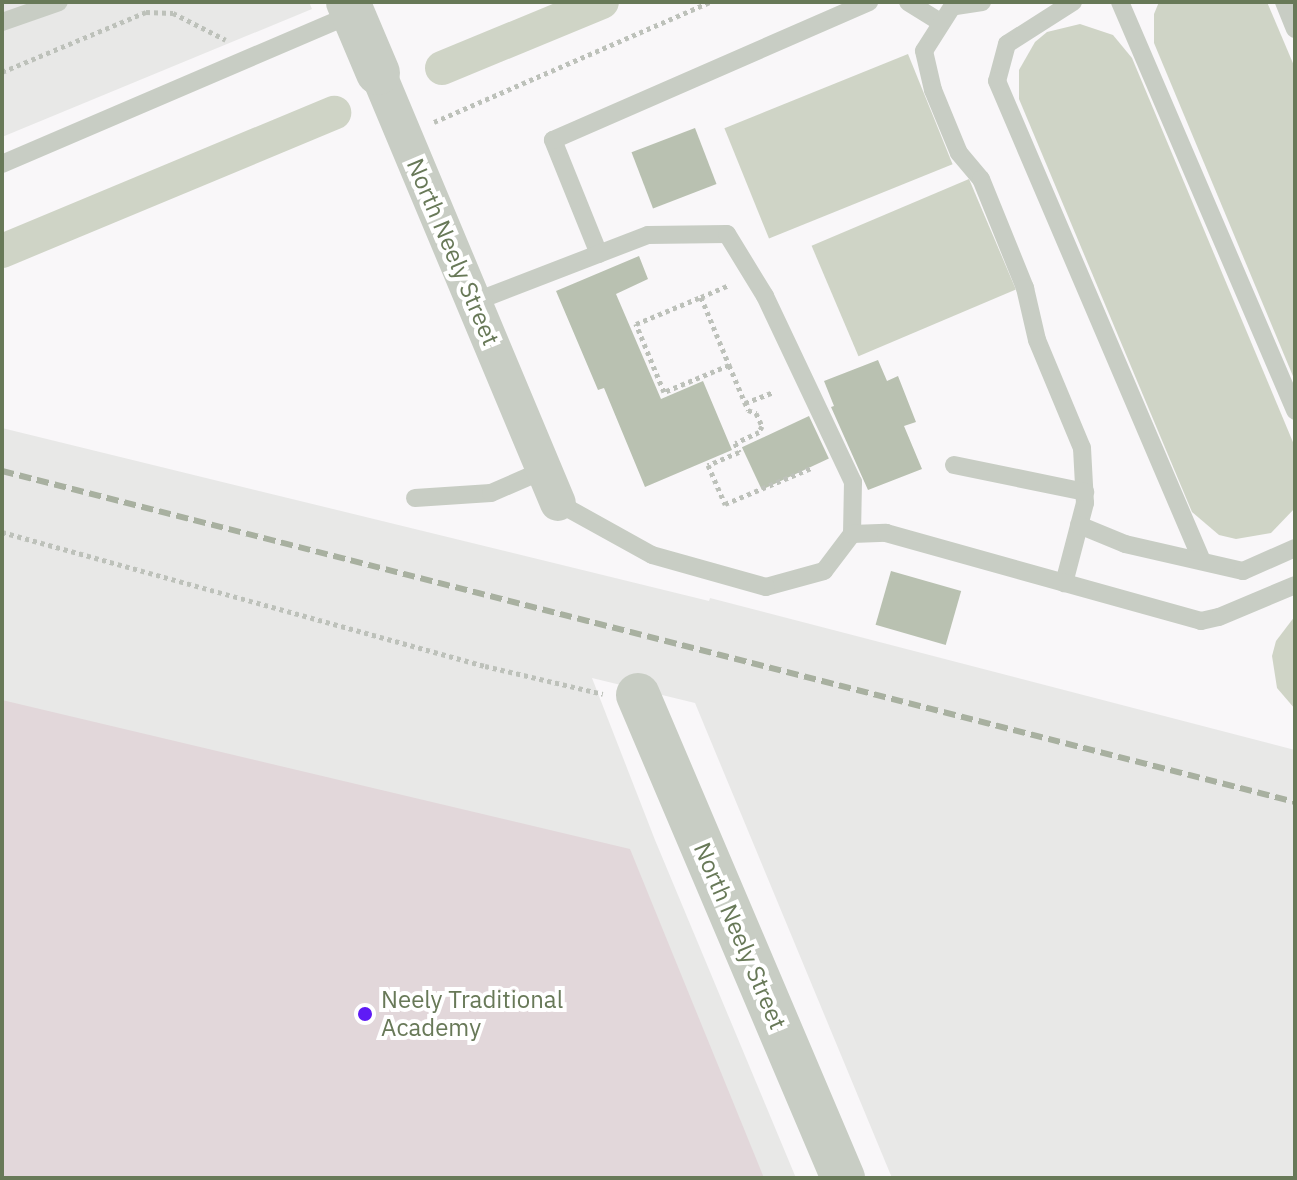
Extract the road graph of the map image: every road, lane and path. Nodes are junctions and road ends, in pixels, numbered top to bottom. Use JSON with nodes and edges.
{"nodes":[{"id":1,"x":59,"y":2,"type":"edge"},
{"id":2,"x":710,"y":2,"type":"edge"},
{"id":3,"x":869,"y":2,"type":"edge"},
{"id":4,"x":908,"y":2,"type":"edge"},
{"id":5,"x":982,"y":2,"type":"edge"},
{"id":6,"x":1073,"y":2,"type":"edge"},
{"id":7,"x":1120,"y":2,"type":"edge"},
{"id":8,"x":1284,"y":2,"type":"edge"},
{"id":9,"x":350,"y":8,"type":"edge"},
{"id":10,"x":2,"y":22,"type":"edge"},
{"id":11,"x":941,"y":23,"type":"junction"},
{"id":12,"x":1295,"y":29,"type":"edge"},
{"id":13,"x":253,"y":56,"type":"junction"},
{"id":14,"x":2,"y":72,"type":"edge"},
{"id":15,"x":378,"y":73,"type":"joint"},
{"id":16,"x":400,"y":125,"type":"junction"},
{"id":17,"x":2,"y":164,"type":"edge"},
{"id":18,"x":599,"y":254,"type":"junction"},
{"id":19,"x":752,"y":276,"type":"junction"},
{"id":20,"x":701,"y":297,"type":"junction"},
{"id":21,"x":474,"y":302,"type":"junction"},
{"id":22,"x":729,"y":365,"type":"junction"},
{"id":23,"x":774,"y":392,"type":"dead end"},
{"id":24,"x":745,"y":403,"type":"junction"},
{"id":25,"x":1295,"y":411,"type":"edge"},
{"id":26,"x":954,"y":465,"type":"dead end"},
{"id":27,"x":811,"y":468,"type":"dead end"},
{"id":28,"x":544,"y":470,"type":"junction"},
{"id":29,"x":1085,"y":492,"type":"junction"},
{"id":30,"x":415,"y":498,"type":"dead end"},
{"id":31,"x":558,"y":503,"type":"joint"},
{"id":32,"x":1079,"y":525,"type":"junction"},
{"id":33,"x":2,"y":532,"type":"edge"},
{"id":34,"x":852,"y":534,"type":"junction"},
{"id":35,"x":1295,"y":548,"type":"edge"},
{"id":36,"x":1202,"y":561,"type":"junction"},
{"id":37,"x":1064,"y":583,"type":"junction"},
{"id":38,"x":1295,"y":585,"type":"edge"},
{"id":39,"x":640,"y":699,"type":"joint"},
{"id":40,"x":843,"y":1178,"type":"edge"}],
"edges":[{"from":1,"to":10,"type":"lane"},
{"from":2,"to":16,"type":"path"},
{"from":3,"to":18,"type":"lane"},
{"from":4,"to":11,"type":"lane"},
{"from":5,"to":11,"type":"lane"},
{"from":6,"to":36,"type":"lane"},
{"from":7,"to":25,"type":"lane"},
{"from":8,"to":12,"type":"lane"},
{"from":9,"to":13,"type":"lane"},
{"from":9,"to":15,"type":"street","name":"North Neely Street"},
{"from":11,"to":29,"type":"lane"},
{"from":13,"to":14,"type":"path"},
{"from":13,"to":17,"type":"lane"},
{"from":15,"to":16,"type":"street","name":"North Neely Street"},
{"from":16,"to":21,"type":"street","name":"North Neely Street"},
{"from":18,"to":19,"type":"lane"},
{"from":18,"to":21,"type":"lane"},
{"from":19,"to":20,"type":"path"},
{"from":19,"to":34,"type":"lane"},
{"from":20,"to":22,"type":"path"},
{"from":20,"to":22,"type":"path"},
{"from":21,"to":28,"type":"street","name":"North Neely Street"},
{"from":22,"to":24,"type":"path"},
{"from":23,"to":24,"type":"path"},
{"from":24,"to":27,"type":"path"},
{"from":26,"to":29,"type":"lane"},
{"from":28,"to":30,"type":"lane"},
{"from":28,"to":31,"type":"street","name":"North Neely Street"},
{"from":29,"to":32,"type":"lane"},
{"from":31,"to":34,"type":"lane"},
{"from":32,"to":36,"type":"lane"},
{"from":32,"to":37,"type":"lane"},
{"from":33,"to":39,"type":"path"},
{"from":34,"to":37,"type":"lane"},
{"from":35,"to":36,"type":"lane"},
{"from":37,"to":38,"type":"lane"},
{"from":39,"to":40,"type":"street","name":"North Neely Street"}]}
